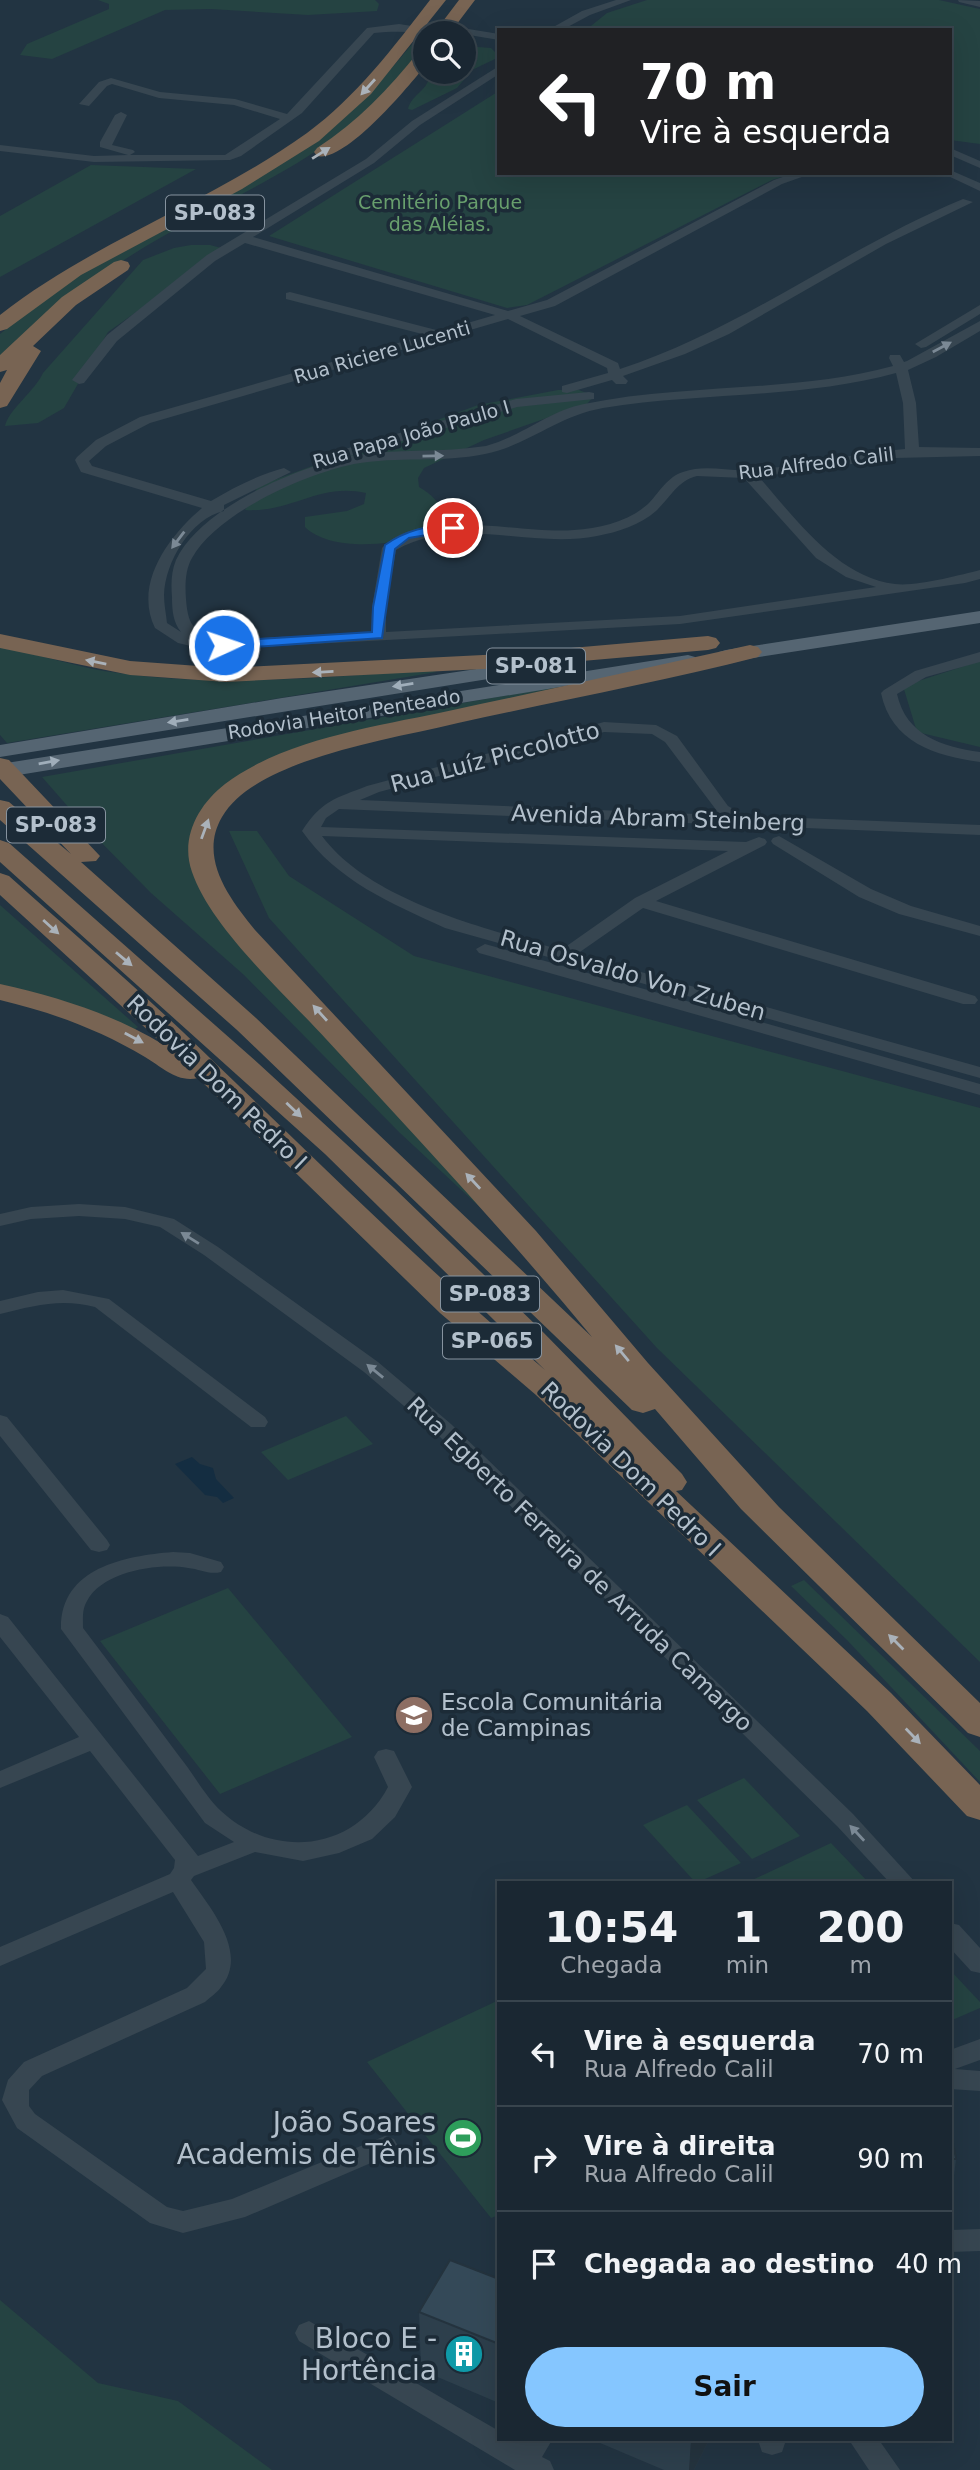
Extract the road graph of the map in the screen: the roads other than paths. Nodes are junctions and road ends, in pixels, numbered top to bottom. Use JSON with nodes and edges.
{"nodes":[{"id":1,"x":438,"y":0,"type":"edge"},
{"id":2,"x":467,"y":0,"type":"edge"},
{"id":3,"x":626,"y":0,"type":"edge"},
{"id":4,"x":963,"y":0,"type":"edge"},
{"id":5,"x":980,"y":4,"type":"edge"},
{"id":6,"x":451,"y":21,"type":"edge"},
{"id":7,"x":379,"y":24,"type":"junction"},
{"id":8,"x":557,"y":28,"type":"edge"},
{"id":9,"x":405,"y":31,"type":"junction"},
{"id":10,"x":413,"y":31,"type":"edge"},
{"id":11,"x":476,"y":38,"type":"edge"},
{"id":12,"x":497,"y":39,"type":"edge"},
{"id":13,"x":497,"y":39,"type":"edge"},
{"id":14,"x":343,"y":46,"type":"junction"},
{"id":15,"x":356,"y":47,"type":"junction"},
{"id":16,"x":413,"y":69,"type":"edge"},
{"id":17,"x":497,"y":70,"type":"edge"},
{"id":18,"x":327,"y":72,"type":"junction"},
{"id":19,"x":85,"y":104,"type":"dead end"},
{"id":20,"x":121,"y":115,"type":"dead end"},
{"id":21,"x":284,"y":117,"type":"junction"},
{"id":22,"x":252,"y":132,"type":"junction"},
{"id":23,"x":267,"y":134,"type":"junction"},
{"id":24,"x":0,"y":148,"type":"edge"},
{"id":25,"x":952,"y":151,"type":"edge"},
{"id":26,"x":980,"y":151,"type":"edge"},
{"id":27,"x":952,"y":152,"type":"edge"},
{"id":28,"x":214,"y":156,"type":"junction"},
{"id":29,"x":186,"y":160,"type":"junction"},
{"id":30,"x":980,"y":165,"type":"edge"},
{"id":31,"x":952,"y":174,"type":"edge"},
{"id":32,"x":801,"y":175,"type":"edge"},
{"id":33,"x":246,"y":177,"type":"junction"},
{"id":34,"x":980,"y":187,"type":"edge"},
{"id":35,"x":967,"y":202,"type":"dead end"},
{"id":36,"x":242,"y":238,"type":"junction"},
{"id":37,"x":148,"y":250,"type":"junction"},
{"id":38,"x":290,"y":296,"type":"dead end"},
{"id":39,"x":0,"y":306,"type":"edge"},
{"id":40,"x":980,"y":309,"type":"edge"},
{"id":41,"x":511,"y":316,"type":"junction"},
{"id":42,"x":0,"y":325,"type":"edge"},
{"id":43,"x":980,"y":325,"type":"edge"},
{"id":44,"x":442,"y":335,"type":"junction"},
{"id":45,"x":899,"y":362,"type":"junction"},
{"id":46,"x":0,"y":366,"type":"edge"},
{"id":47,"x":615,"y":376,"type":"junction"},
{"id":48,"x":79,"y":380,"type":"dead end"},
{"id":49,"x":633,"y":395,"type":"junction"},
{"id":50,"x":0,"y":402,"type":"edge"},
{"id":51,"x":516,"y":403,"type":"junction"},
{"id":52,"x":912,"y":451,"type":"junction"},
{"id":53,"x":980,"y":452,"type":"edge"},
{"id":54,"x":748,"y":474,"type":"junction"},
{"id":55,"x":213,"y":507,"type":"junction"},
{"id":56,"x":235,"y":512,"type":"junction"},
{"id":57,"x":980,"y":573,"type":"edge"},
{"id":58,"x":898,"y":589,"type":"junction"},
{"id":59,"x":980,"y":605,"type":"edge"},
{"id":60,"x":980,"y":617,"type":"edge"},
{"id":61,"x":0,"y":621,"type":"edge"},
{"id":62,"x":378,"y":636,"type":"junction"},
{"id":63,"x":0,"y":641,"type":"edge"},
{"id":64,"x":708,"y":643,"type":"junction"},
{"id":65,"x":224,"y":645,"type":"junction"},
{"id":66,"x":750,"y":652,"type":"junction"},
{"id":67,"x":60,"y":654,"type":"junction"},
{"id":68,"x":980,"y":657,"type":"edge"},
{"id":69,"x":95,"y":744,"type":"junction"},
{"id":70,"x":0,"y":751,"type":"edge"},
{"id":71,"x":980,"y":757,"type":"edge"},
{"id":72,"x":0,"y":765,"type":"edge"},
{"id":73,"x":0,"y":771,"type":"edge"},
{"id":74,"x":335,"y":804,"type":"junction"},
{"id":75,"x":0,"y":807,"type":"edge"},
{"id":76,"x":744,"y":821,"type":"junction"},
{"id":77,"x":765,"y":822,"type":"junction"},
{"id":78,"x":980,"y":830,"type":"edge"},
{"id":79,"x":310,"y":831,"type":"junction"},
{"id":80,"x":779,"y":841,"type":"junction"},
{"id":81,"x":752,"y":844,"type":"junction"},
{"id":82,"x":0,"y":848,"type":"edge"},
{"id":83,"x":0,"y":881,"type":"edge"},
{"id":84,"x":641,"y":902,"type":"junction"},
{"id":85,"x":980,"y":931,"type":"edge"},
{"id":86,"x":485,"y":948,"type":"dead end"},
{"id":87,"x":563,"y":956,"type":"junction"},
{"id":88,"x":0,"y":992,"type":"edge"},
{"id":89,"x":969,"y":1000,"type":"dead end"},
{"id":90,"x":976,"y":1066,"type":"edge"},
{"id":91,"x":980,"y":1090,"type":"edge"},
{"id":92,"x":429,"y":1196,"type":"junction"},
{"id":93,"x":0,"y":1220,"type":"edge"},
{"id":94,"x":451,"y":1306,"type":"junction"},
{"id":95,"x":0,"y":1308,"type":"edge"},
{"id":96,"x":0,"y":1422,"type":"edge"},
{"id":97,"x":258,"y":1422,"type":"dead end"},
{"id":98,"x":766,"y":1513,"type":"junction"},
{"id":99,"x":99,"y":1545,"type":"dead end"},
{"id":100,"x":213,"y":1567,"type":"dead end"},
{"id":101,"x":0,"y":1622,"type":"edge"},
{"id":102,"x":879,"y":1702,"type":"junction"},
{"id":103,"x":980,"y":1724,"type":"edge"},
{"id":104,"x":94,"y":1740,"type":"junction"},
{"id":105,"x":386,"y":1757,"type":"dead end"},
{"id":106,"x":0,"y":1780,"type":"edge"},
{"id":107,"x":980,"y":1807,"type":"edge"},
{"id":108,"x":254,"y":1843,"type":"junction"},
{"id":109,"x":182,"y":1875,"type":"junction"},
{"id":110,"x":902,"y":1881,"type":"edge"},
{"id":111,"x":952,"y":1934,"type":"edge"},
{"id":112,"x":0,"y":1957,"type":"edge"},
{"id":113,"x":980,"y":1964,"type":"edge"},
{"id":114,"x":980,"y":2049,"type":"edge"},
{"id":115,"x":952,"y":2060,"type":"edge"},
{"id":116,"x":952,"y":2080,"type":"edge"},
{"id":117,"x":980,"y":2081,"type":"edge"},
{"id":118,"x":385,"y":2146,"type":"dead end"},
{"id":119,"x":980,"y":2240,"type":"edge"},
{"id":120,"x":952,"y":2241,"type":"edge"},
{"id":121,"x":309,"y":2333,"type":"dead end"},
{"id":122,"x":497,"y":2437,"type":"edge"},
{"id":123,"x":505,"y":2441,"type":"edge"},
{"id":124,"x":865,"y":2443,"type":"dead end"},
{"id":125,"x":534,"y":2457,"type":"edge"},
{"id":126,"x":886,"y":2470,"type":"edge"}],
"edges":[{"from":1,"to":9,"type":"highway","number":"SP-083"},
{"from":2,"to":6,"type":"highway"},
{"from":3,"to":8,"type":"street"},
{"from":4,"to":5,"type":"street"},
{"from":7,"to":9,"type":"street"},
{"from":7,"to":12,"type":"street"},
{"from":7,"to":14,"type":"street"},
{"from":7,"to":15,"type":"street"},
{"from":9,"to":10,"type":"street"},
{"from":9,"to":33,"type":"highway","number":"SP-083","one_way":true},
{"from":11,"to":13,"type":"street"},
{"from":14,"to":15,"type":"street"},
{"from":14,"to":18,"type":"street"},
{"from":15,"to":18,"type":"street"},
{"from":37,"to":16,"type":"highway","number":"SP-083","one_way":true},
{"from":17,"to":36,"type":"street"},
{"from":18,"to":21,"type":"street"},
{"from":19,"to":21,"type":"street"},
{"from":20,"to":28,"type":"street"},
{"from":21,"to":22,"type":"street"},
{"from":21,"to":23,"type":"street"},
{"from":22,"to":23,"type":"street"},
{"from":22,"to":28,"type":"street"},
{"from":23,"to":29,"type":"street"},
{"from":24,"to":29,"type":"street"},
{"from":25,"to":26,"type":"street"},
{"from":27,"to":30,"type":"street"},
{"from":28,"to":29,"type":"street"},
{"from":31,"to":34,"type":"street"},
{"from":32,"to":41,"type":"street","name":"Rua Riciere Lucenti"},
{"from":33,"to":39,"type":"highway"},
{"from":33,"to":42,"type":"highway","number":"SP-083"},
{"from":35,"to":47,"type":"street"},
{"from":36,"to":41,"type":"street"},
{"from":36,"to":48,"type":"street"},
{"from":37,"to":46,"type":"highway","number":"SP-083"},
{"from":37,"to":50,"type":"highway"},
{"from":38,"to":44,"type":"street"},
{"from":40,"to":45,"type":"street","name":"Rua Papa João Paulo I"},
{"from":41,"to":44,"type":"street","name":"Rua Riciere Lucenti"},
{"from":41,"to":47,"type":"street"},
{"from":45,"to":43,"type":"street","name":"Rua Papa João Paulo I","one_way":true},
{"from":44,"to":55,"type":"street","name":"Rua Riciere Lucenti"},
{"from":45,"to":49,"type":"street","name":"Rua Papa João Paulo I"},
{"from":45,"to":52,"type":"street"},
{"from":47,"to":49,"type":"street"},
{"from":47,"to":51,"type":"street"},
{"from":49,"to":51,"type":"street","name":"Rua Papa João Paulo I"},
{"from":56,"to":49,"type":"street","name":"Rua Papa João Paulo I","one_way":true},
{"from":51,"to":55,"type":"street","name":"Rua Papa João Paulo I"},
{"from":52,"to":53,"type":"street","name":"Rua Alfredo Calil"},
{"from":52,"to":54,"type":"street","name":"Rua Alfredo Calil"},
{"from":54,"to":58,"type":"street"},
{"from":54,"to":62,"type":"street","name":"Rua Alfredo Calil"},
{"from":55,"to":56,"type":"street"},
{"from":55,"to":65,"type":"street","name":"Rua Papa João Paulo I","one_way":true},
{"from":56,"to":65,"type":"street","name":"Rua Papa João Paulo I"},
{"from":57,"to":58,"type":"street"},
{"from":58,"to":62,"type":"street"},
{"from":59,"to":64,"type":"main road","name":"Rodovia Heitor Penteado","number":"SP-081"},
{"from":60,"to":66,"type":"main road","name":"Rodovia Heitor Penteado","number":"SP-081"},
{"from":61,"to":67,"type":"highway"},
{"from":62,"to":65,"type":"street"},
{"from":63,"to":67,"type":"highway"},
{"from":64,"to":67,"type":"highway","one_way":true},
{"from":64,"to":69,"type":"main road","name":"Rodovia Heitor Penteado","number":"SP-081","one_way":true},
{"from":66,"to":69,"type":"main road","name":"Rodovia Heitor Penteado","number":"SP-081"},
{"from":98,"to":66,"type":"highway","one_way":true},
{"from":68,"to":71,"type":"street"},
{"from":69,"to":70,"type":"main road","name":"Rodovia Heitor Penteado"},
{"from":73,"to":69,"type":"main road","name":"Rodovia Heitor Penteado","one_way":true},
{"from":72,"to":92,"type":"highway","number":"SP-083"},
{"from":74,"to":76,"type":"street","name":"Avenida Abram Steinberg"},
{"from":74,"to":76,"type":"street","name":"Rua Luíz Piccolotto"},
{"from":74,"to":79,"type":"street"},
{"from":75,"to":92,"type":"highway","number":"SP-065"},
{"from":76,"to":77,"type":"street","name":"Avenida Abram Steinberg"},
{"from":77,"to":78,"type":"street","name":"Avenida Abram Steinberg"},
{"from":77,"to":80,"type":"street"},
{"from":77,"to":81,"type":"street"},
{"from":79,"to":81,"type":"street"},
{"from":79,"to":87,"type":"street","name":"Rua Osvaldo Von Zuben"},
{"from":80,"to":81,"type":"street"},
{"from":80,"to":85,"type":"street"},
{"from":81,"to":84,"type":"street"},
{"from":82,"to":102,"type":"highway","number":"SP-083","one_way":true},
{"from":83,"to":94,"type":"highway","name":"Rodovia Dom Pedro I","number":"SP-065","one_way":true},
{"from":84,"to":87,"type":"street"},
{"from":84,"to":89,"type":"street"},
{"from":86,"to":91,"type":"street","name":"Rua Osvaldo Von Zuben"},
{"from":87,"to":90,"type":"street","name":"Rua Osvaldo Von Zuben"},
{"from":88,"to":94,"type":"highway","one_way":true},
{"from":92,"to":98,"type":"highway","number":"SP-065"},
{"from":110,"to":93,"type":"street","name":"Rua Egberto Ferreira de Arruda Camargo","one_way":true},
{"from":94,"to":102,"type":"highway","name":"Rodovia Dom Pedro I","number":"SP-065"},
{"from":95,"to":97,"type":"street"},
{"from":96,"to":99,"type":"street"},
{"from":103,"to":98,"type":"highway","number":"SP-065","one_way":true},
{"from":100,"to":108,"type":"street"},
{"from":101,"to":104,"type":"street"},
{"from":102,"to":107,"type":"highway","name":"Rodovia Dom Pedro I","number":"SP-065","one_way":true},
{"from":104,"to":106,"type":"street"},
{"from":104,"to":109,"type":"street"},
{"from":105,"to":108,"type":"street"},
{"from":108,"to":109,"type":"street"},
{"from":109,"to":112,"type":"street"},
{"from":109,"to":118,"type":"street"},
{"from":111,"to":113,"type":"street"},
{"from":114,"to":115,"type":"street"},
{"from":116,"to":117,"type":"street"},
{"from":119,"to":120,"type":"street"},
{"from":121,"to":122,"type":"street"},
{"from":123,"to":125,"type":"street"},
{"from":124,"to":126,"type":"street"}]}
